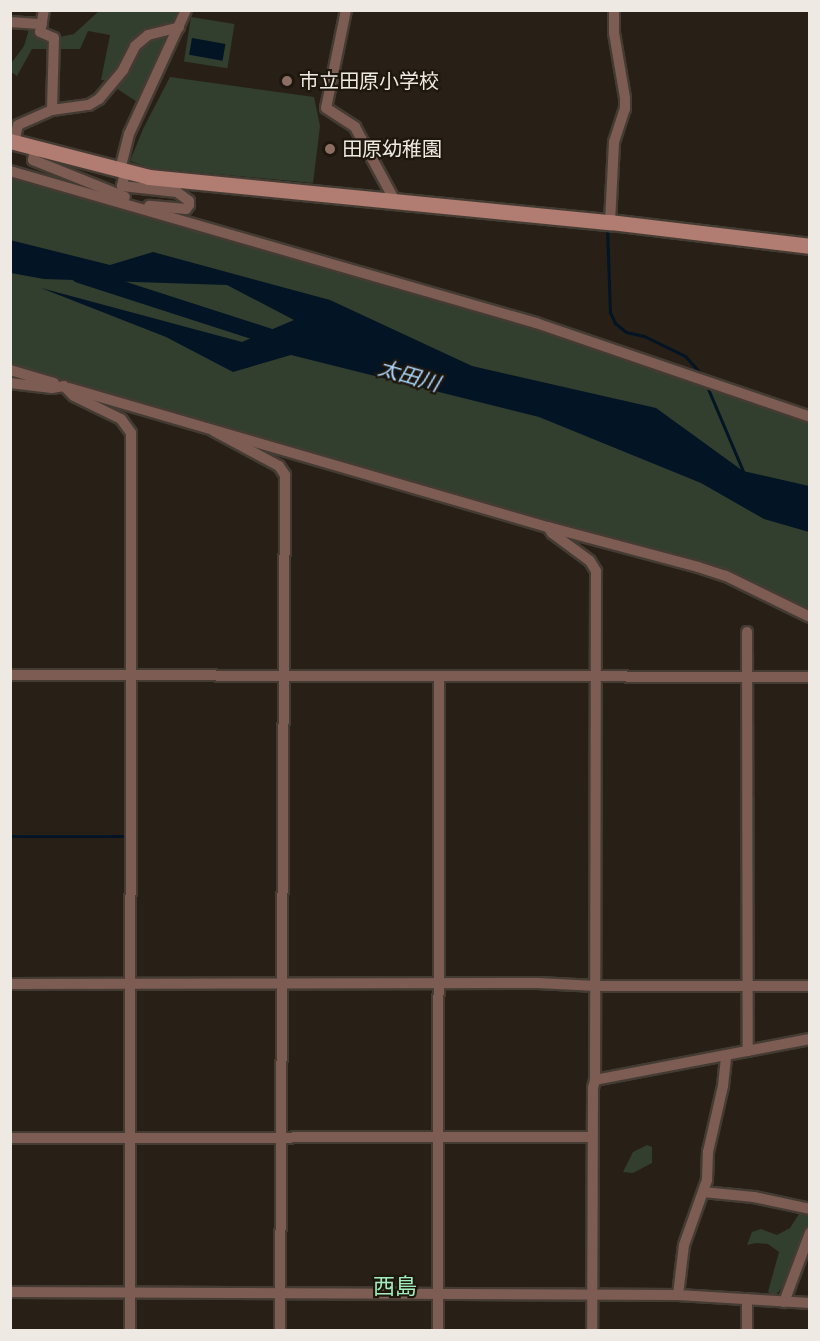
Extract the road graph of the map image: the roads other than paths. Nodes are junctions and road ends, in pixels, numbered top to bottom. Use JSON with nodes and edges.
{"nodes":[{"id":1,"x":44,"y":10,"type":"edge"},
{"id":2,"x":186,"y":10,"type":"edge"},
{"id":3,"x":346,"y":10,"type":"edge"},
{"id":4,"x":614,"y":10,"type":"edge"},
{"id":5,"x":10,"y":22,"type":"edge"},
{"id":6,"x":42,"y":24,"type":"junction"},
{"id":7,"x":178,"y":27,"type":"junction"},
{"id":8,"x":51,"y":110,"type":"junction"},
{"id":9,"x":12,"y":142,"type":"edge"},
{"id":10,"x":35,"y":148,"type":"junction"},
{"id":11,"x":10,"y":171,"type":"edge"},
{"id":12,"x":123,"y":171,"type":"junction"},
{"id":13,"x":395,"y":201,"type":"junction"},
{"id":14,"x":143,"y":208,"type":"junction"},
{"id":15,"x":610,"y":222,"type":"junction"},
{"id":16,"x":810,"y":246,"type":"edge"},
{"id":17,"x":10,"y":370,"type":"edge"},
{"id":18,"x":10,"y":383,"type":"edge"},
{"id":19,"x":64,"y":386,"type":"junction"},
{"id":20,"x":810,"y":417,"type":"edge"},
{"id":21,"x":214,"y":431,"type":"junction"},
{"id":22,"x":548,"y":527,"type":"junction"},
{"id":23,"x":810,"y":617,"type":"edge"},
{"id":24,"x":747,"y":632,"type":"dead end"},
{"id":25,"x":595,"y":674,"type":"junction"},
{"id":26,"x":10,"y":675,"type":"edge"},
{"id":27,"x":133,"y":676,"type":"junction"},
{"id":28,"x":439,"y":676,"type":"junction"},
{"id":29,"x":283,"y":677,"type":"junction"},
{"id":30,"x":810,"y":677,"type":"edge"},
{"id":31,"x":746,"y":679,"type":"junction"},
{"id":32,"x":129,"y":983,"type":"junction"},
{"id":33,"x":283,"y":983,"type":"junction"},
{"id":34,"x":10,"y":984,"type":"edge"},
{"id":35,"x":437,"y":985,"type":"junction"},
{"id":36,"x":596,"y":986,"type":"junction"},
{"id":37,"x":747,"y":986,"type":"junction"},
{"id":38,"x":810,"y":986,"type":"edge"},
{"id":39,"x":810,"y":1039,"type":"edge"},
{"id":40,"x":748,"y":1051,"type":"junction"},
{"id":41,"x":726,"y":1055,"type":"junction"},
{"id":42,"x":595,"y":1080,"type":"junction"},
{"id":43,"x":282,"y":1136,"type":"junction"},
{"id":44,"x":439,"y":1136,"type":"junction"},
{"id":45,"x":592,"y":1137,"type":"junction"},
{"id":46,"x":10,"y":1138,"type":"edge"},
{"id":47,"x":129,"y":1138,"type":"junction"},
{"id":48,"x":703,"y":1192,"type":"junction"},
{"id":49,"x":810,"y":1209,"type":"edge"},
{"id":50,"x":810,"y":1233,"type":"edge"},
{"id":51,"x":10,"y":1292,"type":"edge"},
{"id":52,"x":280,"y":1293,"type":"junction"},
{"id":53,"x":130,"y":1294,"type":"junction"},
{"id":54,"x":438,"y":1295,"type":"junction"},
{"id":55,"x":592,"y":1295,"type":"junction"},
{"id":56,"x":678,"y":1295,"type":"junction"},
{"id":57,"x":747,"y":1299,"type":"junction"},
{"id":58,"x":784,"y":1302,"type":"junction"},
{"id":59,"x":810,"y":1303,"type":"edge"},
{"id":60,"x":130,"y":1330,"type":"edge"},
{"id":61,"x":280,"y":1330,"type":"edge"},
{"id":62,"x":438,"y":1330,"type":"edge"},
{"id":63,"x":592,"y":1330,"type":"edge"},
{"id":64,"x":747,"y":1330,"type":"edge"}],
"edges":[{"from":1,"to":6,"type":"street"},
{"from":2,"to":7,"type":"street"},
{"from":3,"to":13,"type":"street"},
{"from":4,"to":15,"type":"street"},
{"from":5,"to":6,"type":"street"},
{"from":6,"to":8,"type":"street"},
{"from":7,"to":8,"type":"street"},
{"from":7,"to":12,"type":"street"},
{"from":8,"to":9,"type":"street"},
{"from":9,"to":10,"type":"street"},
{"from":10,"to":12,"type":"street"},
{"from":10,"to":14,"type":"street"},
{"from":11,"to":14,"type":"street"},
{"from":12,"to":13,"type":"street"},
{"from":12,"to":14,"type":"street"},
{"from":13,"to":15,"type":"street"},
{"from":14,"to":20,"type":"street"},
{"from":15,"to":16,"type":"street"},
{"from":17,"to":19,"type":"street"},
{"from":18,"to":19,"type":"street"},
{"from":19,"to":21,"type":"street"},
{"from":19,"to":27,"type":"street"},
{"from":21,"to":22,"type":"street"},
{"from":21,"to":29,"type":"street"},
{"from":22,"to":23,"type":"street"},
{"from":22,"to":25,"type":"street"},
{"from":24,"to":31,"type":"street"},
{"from":25,"to":28,"type":"street"},
{"from":25,"to":31,"type":"street"},
{"from":25,"to":36,"type":"street"},
{"from":26,"to":27,"type":"street"},
{"from":27,"to":29,"type":"street"},
{"from":27,"to":32,"type":"street"},
{"from":28,"to":29,"type":"street"},
{"from":28,"to":35,"type":"street"},
{"from":29,"to":33,"type":"street"},
{"from":30,"to":31,"type":"street"},
{"from":31,"to":37,"type":"street"},
{"from":32,"to":33,"type":"street"},
{"from":32,"to":34,"type":"street"},
{"from":32,"to":47,"type":"street"},
{"from":33,"to":35,"type":"street"},
{"from":33,"to":43,"type":"street"},
{"from":35,"to":36,"type":"street"},
{"from":35,"to":44,"type":"street"},
{"from":36,"to":37,"type":"street"},
{"from":36,"to":42,"type":"street"},
{"from":37,"to":38,"type":"street"},
{"from":37,"to":40,"type":"street"},
{"from":39,"to":40,"type":"street"},
{"from":40,"to":41,"type":"street"},
{"from":41,"to":42,"type":"street"},
{"from":41,"to":48,"type":"street"},
{"from":42,"to":45,"type":"street"},
{"from":43,"to":44,"type":"street"},
{"from":43,"to":47,"type":"street"},
{"from":43,"to":52,"type":"street"},
{"from":44,"to":45,"type":"street"},
{"from":44,"to":54,"type":"street"},
{"from":45,"to":55,"type":"street"},
{"from":46,"to":47,"type":"street"},
{"from":47,"to":53,"type":"street"},
{"from":48,"to":49,"type":"street"},
{"from":48,"to":56,"type":"street"},
{"from":50,"to":58,"type":"street"},
{"from":51,"to":53,"type":"street"},
{"from":52,"to":53,"type":"street"},
{"from":52,"to":54,"type":"street"},
{"from":52,"to":61,"type":"street"},
{"from":53,"to":60,"type":"street"},
{"from":54,"to":55,"type":"street"},
{"from":54,"to":62,"type":"street"},
{"from":55,"to":56,"type":"street"},
{"from":55,"to":63,"type":"street"},
{"from":56,"to":57,"type":"street"},
{"from":57,"to":58,"type":"street"},
{"from":57,"to":64,"type":"street"},
{"from":58,"to":59,"type":"street"}]}
